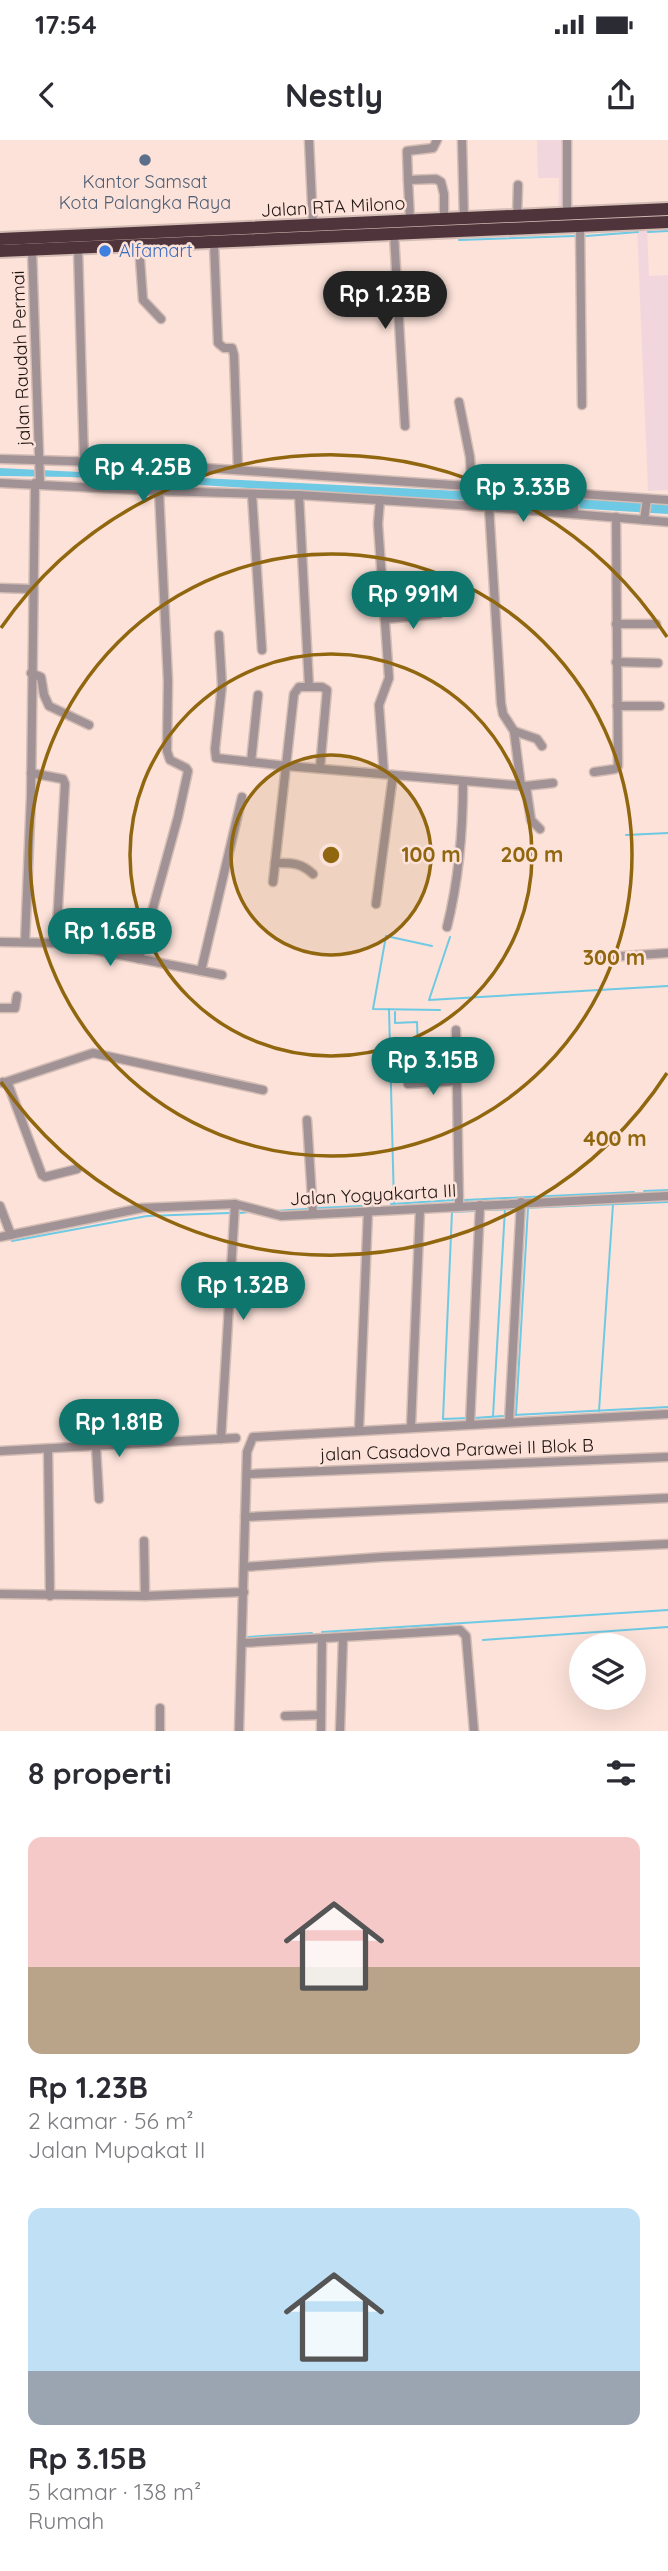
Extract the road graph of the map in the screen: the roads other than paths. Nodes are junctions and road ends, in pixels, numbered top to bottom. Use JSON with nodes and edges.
{"nodes":[{"id":1,"x":309,"y":140,"type":"edge"},
{"id":2,"x":437,"y":140,"type":"edge"},
{"id":3,"x":462,"y":140,"type":"edge"},
{"id":4,"x":567,"y":140,"type":"edge"},
{"id":5,"x":408,"y":180,"type":"junction"},
{"id":6,"x":518,"y":185,"type":"dead end"},
{"id":7,"x":668,"y":209,"type":"edge"},
{"id":8,"x":517,"y":217,"type":"junction"},
{"id":9,"x":576,"y":218,"type":"junction"},
{"id":10,"x":444,"y":219,"type":"junction"},
{"id":11,"x":464,"y":219,"type":"junction"},
{"id":12,"x":410,"y":220,"type":"junction"},
{"id":13,"x":668,"y":222,"type":"edge"},
{"id":14,"x":313,"y":225,"type":"junction"},
{"id":15,"x":339,"y":231,"type":"junction"},
{"id":16,"x":394,"y":234,"type":"junction"},
{"id":17,"x":0,"y":239,"type":"edge"},
{"id":18,"x":214,"y":243,"type":"junction"},
{"id":19,"x":139,"y":246,"type":"junction"},
{"id":20,"x":78,"y":248,"type":"junction"},
{"id":21,"x":32,"y":249,"type":"junction"},
{"id":22,"x":0,"y":251,"type":"edge"},
{"id":23,"x":161,"y":319,"type":"dead end"},
{"id":24,"x":459,"y":402,"type":"dead end"},
{"id":25,"x":582,"y":405,"type":"dead end"},
{"id":26,"x":405,"y":426,"type":"dead end"},
{"id":27,"x":1,"y":459,"type":"edge"},
{"id":28,"x":83,"y":461,"type":"junction"},
{"id":29,"x":40,"y":463,"type":"junction"},
{"id":30,"x":238,"y":470,"type":"junction"},
{"id":31,"x":38,"y":481,"type":"junction"},
{"id":32,"x":0,"y":482,"type":"edge"},
{"id":33,"x":159,"y":491,"type":"junction"},
{"id":34,"x":252,"y":494,"type":"junction"},
{"id":35,"x":299,"y":495,"type":"junction"},
{"id":36,"x":473,"y":496,"type":"junction"},
{"id":37,"x":380,"y":500,"type":"junction"},
{"id":38,"x":646,"y":500,"type":"junction"},
{"id":39,"x":668,"y":500,"type":"edge"},
{"id":40,"x":574,"y":503,"type":"junction"},
{"id":41,"x":489,"y":507,"type":"junction"},
{"id":42,"x":616,"y":517,"type":"junction"},
{"id":43,"x":645,"y":518,"type":"junction"},
{"id":44,"x":668,"y":522,"type":"edge"},
{"id":45,"x":0,"y":588,"type":"edge"},
{"id":46,"x":32,"y":589,"type":"junction"},
{"id":47,"x":439,"y":614,"type":"dead end"},
{"id":48,"x":385,"y":619,"type":"junction"},
{"id":49,"x":616,"y":624,"type":"junction"},
{"id":50,"x":656,"y":624,"type":"dead end"},
{"id":51,"x":219,"y":635,"type":"dead end"},
{"id":52,"x":262,"y":650,"type":"dead end"},
{"id":53,"x":616,"y":662,"type":"junction"},
{"id":54,"x":658,"y":663,"type":"dead end"},
{"id":55,"x":31,"y":673,"type":"junction"},
{"id":56,"x":309,"y":686,"type":"junction"},
{"id":57,"x":258,"y":695,"type":"dead end"},
{"id":58,"x":617,"y":706,"type":"junction"},
{"id":59,"x":660,"y":706,"type":"dead end"},
{"id":60,"x":89,"y":725,"type":"dead end"},
{"id":61,"x":514,"y":731,"type":"junction"},
{"id":62,"x":542,"y":746,"type":"dead end"},
{"id":63,"x":251,"y":762,"type":"junction"},
{"id":64,"x":287,"y":766,"type":"junction"},
{"id":65,"x":320,"y":768,"type":"junction"},
{"id":66,"x":594,"y":772,"type":"dead end"},
{"id":67,"x":31,"y":773,"type":"junction"},
{"id":68,"x":388,"y":775,"type":"junction"},
{"id":69,"x":463,"y":782,"type":"junction"},
{"id":70,"x":553,"y":783,"type":"dead end"},
{"id":71,"x":523,"y":786,"type":"junction"},
{"id":72,"x":242,"y":797,"type":"dead end"},
{"id":73,"x":540,"y":829,"type":"dead end"},
{"id":74,"x":275,"y":863,"type":"junction"},
{"id":75,"x":313,"y":874,"type":"dead end"},
{"id":76,"x":273,"y":882,"type":"dead end"},
{"id":77,"x":376,"y":904,"type":"dead end"},
{"id":78,"x":447,"y":927,"type":"dead end"},
{"id":79,"x":0,"y":942,"type":"edge"},
{"id":80,"x":25,"y":942,"type":"junction"},
{"id":81,"x":56,"y":943,"type":"junction"},
{"id":82,"x":668,"y":953,"type":"edge"},
{"id":83,"x":596,"y":958,"type":"dead end"},
{"id":84,"x":138,"y":959,"type":"junction"},
{"id":85,"x":201,"y":971,"type":"junction"},
{"id":86,"x":222,"y":975,"type":"dead end"},
{"id":87,"x":17,"y":996,"type":"dead end"},
{"id":88,"x":0,"y":1008,"type":"edge"},
{"id":89,"x":456,"y":1030,"type":"dead end"},
{"id":90,"x":456,"y":1081,"type":"junction"},
{"id":91,"x":1,"y":1083,"type":"edge"},
{"id":92,"x":408,"y":1084,"type":"dead end"},
{"id":93,"x":263,"y":1090,"type":"dead end"},
{"id":94,"x":307,"y":1120,"type":"dead end"},
{"id":95,"x":77,"y":1169,"type":"dead end"},
{"id":96,"x":668,"y":1196,"type":"edge"},
{"id":97,"x":521,"y":1202,"type":"junction"},
{"id":98,"x":235,"y":1204,"type":"junction"},
{"id":99,"x":480,"y":1205,"type":"junction"},
{"id":100,"x":0,"y":1206,"type":"edge"},
{"id":101,"x":459,"y":1206,"type":"junction"},
{"id":102,"x":420,"y":1209,"type":"junction"},
{"id":103,"x":369,"y":1211,"type":"junction"},
{"id":104,"x":313,"y":1214,"type":"junction"},
{"id":105,"x":10,"y":1235,"type":"junction"},
{"id":106,"x":0,"y":1237,"type":"edge"},
{"id":107,"x":668,"y":1414,"type":"edge"},
{"id":108,"x":509,"y":1422,"type":"junction"},
{"id":109,"x":471,"y":1424,"type":"junction"},
{"id":110,"x":411,"y":1427,"type":"junction"},
{"id":111,"x":359,"y":1430,"type":"junction"},
{"id":112,"x":221,"y":1438,"type":"junction"},
{"id":113,"x":236,"y":1438,"type":"dead end"},
{"id":114,"x":96,"y":1446,"type":"junction"},
{"id":115,"x":48,"y":1449,"type":"junction"},
{"id":116,"x":0,"y":1451,"type":"edge"},
{"id":117,"x":668,"y":1457,"type":"edge"},
{"id":118,"x":247,"y":1474,"type":"junction"},
{"id":119,"x":668,"y":1498,"type":"edge"},
{"id":120,"x":99,"y":1499,"type":"dead end"},
{"id":121,"x":246,"y":1517,"type":"junction"},
{"id":122,"x":144,"y":1541,"type":"dead end"},
{"id":123,"x":668,"y":1544,"type":"edge"},
{"id":124,"x":244,"y":1567,"type":"junction"},
{"id":125,"x":243,"y":1592,"type":"junction"},
{"id":126,"x":0,"y":1594,"type":"edge"},
{"id":127,"x":50,"y":1596,"type":"junction"},
{"id":128,"x":145,"y":1597,"type":"junction"},
{"id":129,"x":343,"y":1638,"type":"junction"},
{"id":130,"x":321,"y":1639,"type":"junction"},
{"id":131,"x":242,"y":1643,"type":"junction"},
{"id":132,"x":160,"y":1708,"type":"dead end"},
{"id":133,"x":321,"y":1715,"type":"junction"},
{"id":134,"x":285,"y":1716,"type":"dead end"},
{"id":135,"x":160,"y":1731,"type":"edge"},
{"id":136,"x":239,"y":1731,"type":"edge"},
{"id":137,"x":321,"y":1731,"type":"edge"},
{"id":138,"x":340,"y":1731,"type":"edge"},
{"id":139,"x":474,"y":1731,"type":"edge"}],
"edges":[{"from":1,"to":14,"type":"street"},
{"from":2,"to":5,"type":"street"},
{"from":3,"to":11,"type":"street"},
{"from":4,"to":9,"type":"street"},
{"from":5,"to":10,"type":"street"},
{"from":5,"to":12,"type":"street"},
{"from":6,"to":8,"type":"street"},
{"from":7,"to":9,"type":"highway","name":"Jalan RTA Milono"},
{"from":8,"to":9,"type":"highway","name":"Jalan RTA Milono"},
{"from":8,"to":11,"type":"highway","name":"Jalan RTA Milono"},
{"from":9,"to":13,"type":"highway","name":"Jalan RTA Milono"},
{"from":9,"to":16,"type":"highway","name":"Jalan RTA Milono"},
{"from":9,"to":25,"type":"street"},
{"from":10,"to":11,"type":"highway","name":"Jalan RTA Milono"},
{"from":10,"to":12,"type":"highway","name":"Jalan RTA Milono"},
{"from":12,"to":15,"type":"highway","name":"Jalan RTA Milono"},
{"from":14,"to":15,"type":"highway","name":"Jalan RTA Milono"},
{"from":14,"to":17,"type":"highway","name":"Jalan RTA Milono"},
{"from":15,"to":16,"type":"highway","name":"Jalan RTA Milono"},
{"from":15,"to":18,"type":"highway","name":"Jalan RTA Milono"},
{"from":16,"to":26,"type":"street"},
{"from":18,"to":19,"type":"highway","name":"Jalan RTA Milono"},
{"from":18,"to":30,"type":"street"},
{"from":19,"to":20,"type":"highway","name":"Jalan RTA Milono"},
{"from":19,"to":23,"type":"street"},
{"from":20,"to":21,"type":"highway","name":"Jalan RTA Milono"},
{"from":20,"to":28,"type":"street"},
{"from":21,"to":22,"type":"highway","name":"Jalan RTA Milono"},
{"from":21,"to":29,"type":"street","name":"jalan Raudah Permai"},
{"from":24,"to":36,"type":"street"},
{"from":27,"to":29,"type":"street"},
{"from":28,"to":29,"type":"street"},
{"from":28,"to":30,"type":"street"},
{"from":29,"to":31,"type":"street","name":"jalan Raudah Permai"},
{"from":30,"to":36,"type":"street"},
{"from":31,"to":32,"type":"street"},
{"from":31,"to":33,"type":"street"},
{"from":31,"to":46,"type":"street","name":"jalan Raudah Permai"},
{"from":33,"to":34,"type":"street"},
{"from":33,"to":84,"type":"street"},
{"from":34,"to":35,"type":"street"},
{"from":34,"to":52,"type":"street"},
{"from":35,"to":37,"type":"street"},
{"from":35,"to":56,"type":"street"},
{"from":36,"to":37,"type":"street"},
{"from":36,"to":40,"type":"street"},
{"from":36,"to":41,"type":"street"},
{"from":37,"to":48,"type":"street"},
{"from":38,"to":39,"type":"street"},
{"from":38,"to":40,"type":"street"},
{"from":38,"to":43,"type":"street"},
{"from":40,"to":41,"type":"street"},
{"from":40,"to":42,"type":"street"},
{"from":41,"to":61,"type":"street"},
{"from":42,"to":43,"type":"street"},
{"from":42,"to":49,"type":"street"},
{"from":43,"to":44,"type":"street"},
{"from":45,"to":46,"type":"street"},
{"from":46,"to":55,"type":"street","name":"jalan Raudah Permai"},
{"from":47,"to":48,"type":"street"},
{"from":48,"to":68,"type":"street"},
{"from":49,"to":50,"type":"street"},
{"from":49,"to":53,"type":"street"},
{"from":51,"to":63,"type":"street"},
{"from":53,"to":54,"type":"street"},
{"from":53,"to":58,"type":"street"},
{"from":55,"to":60,"type":"street"},
{"from":55,"to":67,"type":"street","name":"jalan Raudah Permai"},
{"from":56,"to":64,"type":"street"},
{"from":56,"to":65,"type":"street"},
{"from":57,"to":63,"type":"street"},
{"from":58,"to":59,"type":"street"},
{"from":58,"to":66,"type":"street"},
{"from":61,"to":62,"type":"street"},
{"from":61,"to":71,"type":"street"},
{"from":63,"to":64,"type":"street"},
{"from":64,"to":65,"type":"street"},
{"from":64,"to":74,"type":"street"},
{"from":65,"to":68,"type":"street"},
{"from":67,"to":80,"type":"street","name":"jalan Raudah Permai"},
{"from":67,"to":81,"type":"street"},
{"from":68,"to":69,"type":"street"},
{"from":68,"to":77,"type":"street"},
{"from":69,"to":71,"type":"street"},
{"from":69,"to":78,"type":"street"},
{"from":70,"to":71,"type":"street"},
{"from":71,"to":73,"type":"street"},
{"from":72,"to":85,"type":"street"},
{"from":74,"to":75,"type":"street"},
{"from":74,"to":76,"type":"street"},
{"from":79,"to":80,"type":"street"},
{"from":80,"to":81,"type":"street"},
{"from":81,"to":84,"type":"street"},
{"from":82,"to":83,"type":"street"},
{"from":84,"to":85,"type":"street"},
{"from":85,"to":86,"type":"street"},
{"from":87,"to":88,"type":"street"},
{"from":89,"to":90,"type":"street"},
{"from":90,"to":92,"type":"street"},
{"from":90,"to":101,"type":"street"},
{"from":91,"to":93,"type":"street"},
{"from":91,"to":95,"type":"street"},
{"from":94,"to":104,"type":"street"},
{"from":96,"to":97,"type":"street","name":"Jalan Yogyakarta III"},
{"from":97,"to":99,"type":"street","name":"Jalan Yogyakarta III"},
{"from":97,"to":108,"type":"street"},
{"from":98,"to":104,"type":"street","name":"Jalan Yogyakarta III"},
{"from":98,"to":105,"type":"street","name":"Jalan Yogyakarta III"},
{"from":98,"to":112,"type":"street"},
{"from":99,"to":101,"type":"street","name":"Jalan Yogyakarta III"},
{"from":99,"to":109,"type":"street"},
{"from":100,"to":105,"type":"street"},
{"from":101,"to":102,"type":"street","name":"Jalan Yogyakarta III"},
{"from":102,"to":103,"type":"street","name":"Jalan Yogyakarta III"},
{"from":102,"to":110,"type":"street"},
{"from":103,"to":104,"type":"street","name":"Jalan Yogyakarta III"},
{"from":103,"to":111,"type":"street"},
{"from":105,"to":106,"type":"street","name":"Jalan Yogyakarta III"},
{"from":107,"to":108,"type":"street"},
{"from":108,"to":109,"type":"street"},
{"from":109,"to":110,"type":"street"},
{"from":110,"to":111,"type":"street"},
{"from":111,"to":118,"type":"street"},
{"from":112,"to":113,"type":"street"},
{"from":112,"to":114,"type":"street"},
{"from":114,"to":115,"type":"street"},
{"from":114,"to":120,"type":"street"},
{"from":115,"to":116,"type":"street"},
{"from":115,"to":127,"type":"street"},
{"from":117,"to":118,"type":"street","name":"jalan Casadova Parawei II Blok B"},
{"from":118,"to":121,"type":"street"},
{"from":119,"to":121,"type":"street"},
{"from":121,"to":124,"type":"street"},
{"from":122,"to":128,"type":"street"},
{"from":123,"to":124,"type":"street"},
{"from":124,"to":125,"type":"street"},
{"from":125,"to":128,"type":"street"},
{"from":125,"to":131,"type":"street"},
{"from":126,"to":127,"type":"street"},
{"from":127,"to":128,"type":"street"},
{"from":129,"to":130,"type":"street"},
{"from":129,"to":138,"type":"street"},
{"from":129,"to":139,"type":"street"},
{"from":130,"to":131,"type":"street"},
{"from":130,"to":133,"type":"street"},
{"from":131,"to":136,"type":"street"},
{"from":132,"to":135,"type":"street"},
{"from":133,"to":134,"type":"street"},
{"from":133,"to":137,"type":"street"}]}
